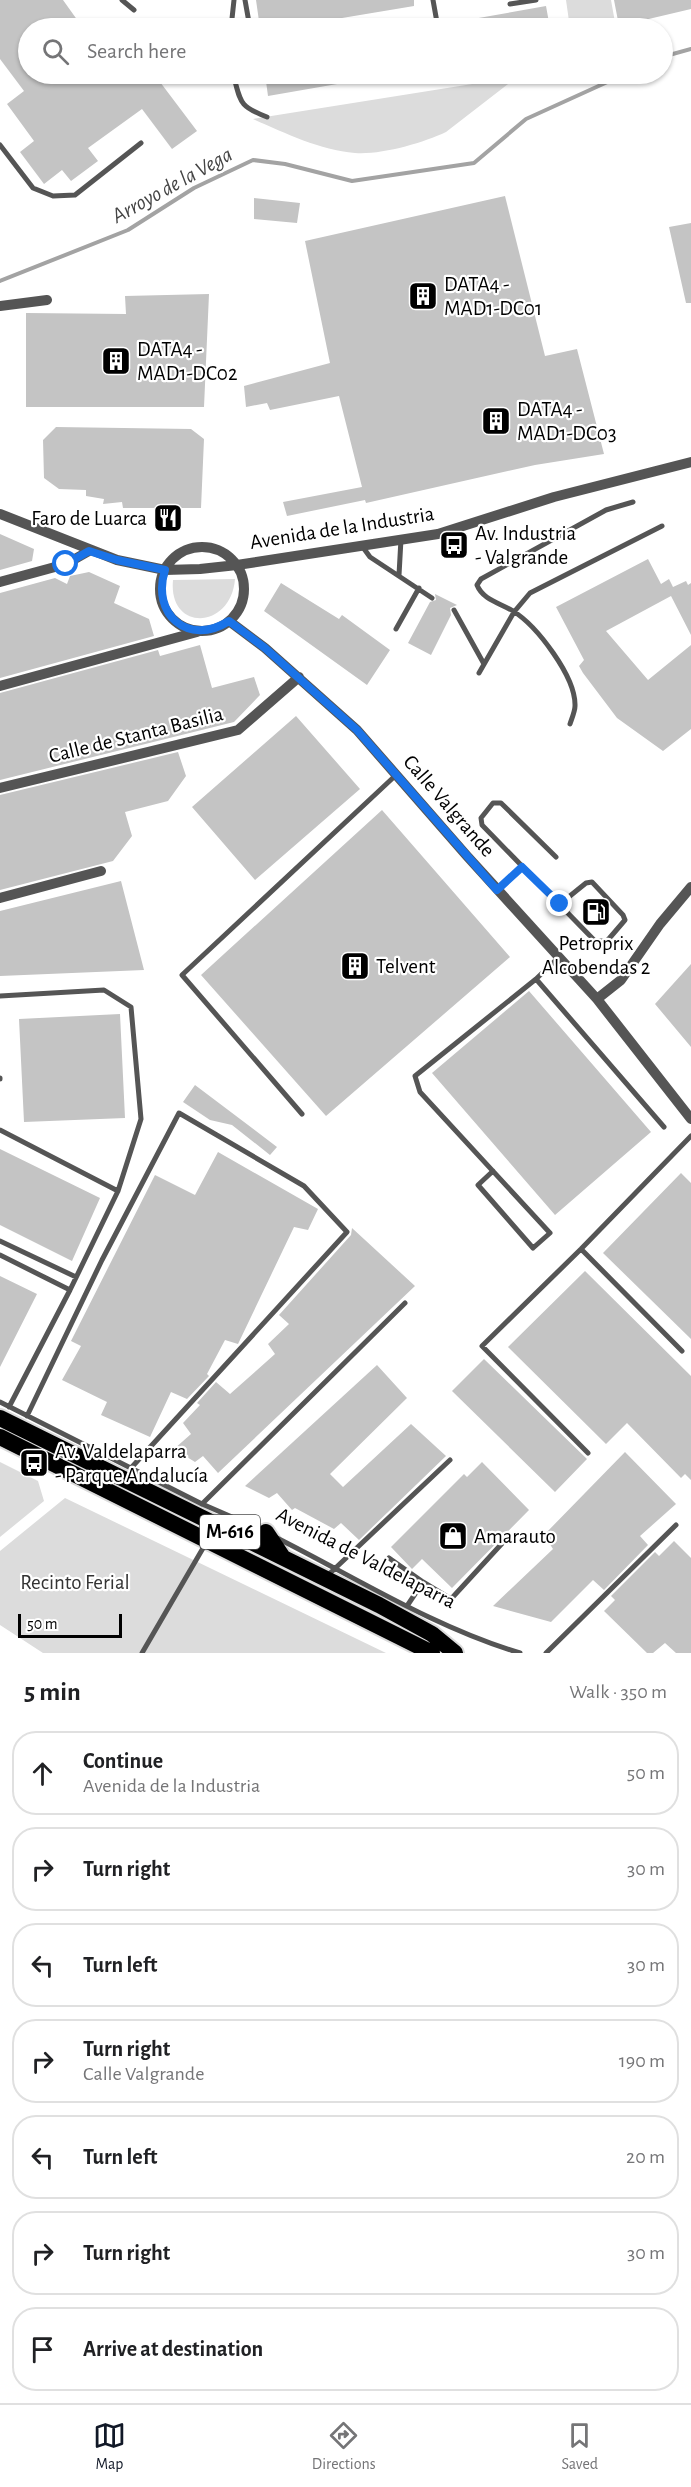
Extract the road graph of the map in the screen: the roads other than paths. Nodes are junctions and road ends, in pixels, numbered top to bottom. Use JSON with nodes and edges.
{"nodes":[{"id":1,"x":122,"y":0,"type":"edge"},
{"id":2,"x":234,"y":0,"type":"edge"},
{"id":3,"x":245,"y":0,"type":"edge"},
{"id":4,"x":433,"y":0,"type":"edge"},
{"id":5,"x":536,"y":0,"type":"edge"},
{"id":6,"x":510,"y":4,"type":"dead end"},
{"id":7,"x":134,"y":10,"type":"dead end"},
{"id":8,"x":232,"y":18,"type":"edge"},
{"id":9,"x":248,"y":18,"type":"edge"},
{"id":10,"x":436,"y":18,"type":"edge"},
{"id":11,"x":237,"y":84,"type":"edge"},
{"id":12,"x":267,"y":117,"type":"dead end"},
{"id":13,"x":141,"y":143,"type":"dead end"},
{"id":14,"x":0,"y":145,"type":"edge"},
{"id":15,"x":47,"y":300,"type":"dead end"},
{"id":16,"x":0,"y":306,"type":"edge"},
{"id":17,"x":691,"y":462,"type":"edge"},
{"id":18,"x":633,"y":502,"type":"dead end"},
{"id":19,"x":0,"y":514,"type":"edge"},
{"id":20,"x":662,"y":526,"type":"dead end"},
{"id":21,"x":401,"y":539,"type":"junction"},
{"id":22,"x":361,"y":545,"type":"junction"},
{"id":23,"x":89,"y":551,"type":"junction"},
{"id":24,"x":237,"y":565,"type":"junction"},
{"id":25,"x":165,"y":570,"type":"junction"},
{"id":26,"x":399,"y":575,"type":"junction"},
{"id":27,"x":0,"y":582,"type":"edge"},
{"id":28,"x":419,"y":588,"type":"junction"},
{"id":29,"x":432,"y":598,"type":"dead end"},
{"id":30,"x":454,"y":610,"type":"dead end"},
{"id":31,"x":514,"y":612,"type":"junction"},
{"id":32,"x":229,"y":621,"type":"junction"},
{"id":33,"x":396,"y":629,"type":"dead end"},
{"id":34,"x":197,"y":632,"type":"junction"},
{"id":35,"x":484,"y":664,"type":"junction"},
{"id":36,"x":479,"y":674,"type":"dead end"},
{"id":37,"x":299,"y":677,"type":"junction"},
{"id":38,"x":0,"y":686,"type":"edge"},
{"id":39,"x":570,"y":724,"type":"dead end"},
{"id":40,"x":396,"y":775,"type":"junction"},
{"id":41,"x":0,"y":788,"type":"edge"},
{"id":42,"x":556,"y":857,"type":"dead end"},
{"id":43,"x":522,"y":867,"type":"junction"},
{"id":44,"x":101,"y":871,"type":"dead end"},
{"id":45,"x":691,"y":887,"type":"edge"},
{"id":46,"x":497,"y":890,"type":"junction"},
{"id":47,"x":0,"y":898,"type":"edge"},
{"id":48,"x":560,"y":904,"type":"junction"},
{"id":49,"x":558,"y":958,"type":"junction"},
{"id":50,"x":536,"y":979,"type":"junction"},
{"id":51,"x":0,"y":996,"type":"edge"},
{"id":52,"x":597,"y":999,"type":"junction"},
{"id":53,"x":302,"y":1114,"type":"dead end"},
{"id":54,"x":690,"y":1116,"type":"edge"},
{"id":55,"x":664,"y":1127,"type":"dead end"},
{"id":56,"x":0,"y":1130,"type":"edge"},
{"id":57,"x":691,"y":1136,"type":"edge"},
{"id":58,"x":493,"y":1171,"type":"junction"},
{"id":59,"x":118,"y":1191,"type":"junction"},
{"id":60,"x":0,"y":1241,"type":"edge"},
{"id":61,"x":582,"y":1249,"type":"junction"},
{"id":62,"x":0,"y":1255,"type":"edge"},
{"id":63,"x":76,"y":1277,"type":"junction"},
{"id":64,"x":70,"y":1290,"type":"junction"},
{"id":65,"x":405,"y":1303,"type":"dead end"},
{"id":66,"x":682,"y":1351,"type":"dead end"},
{"id":67,"x":0,"y":1402,"type":"edge"},
{"id":68,"x":5,"y":1412,"type":"edge"},
{"id":69,"x":27,"y":1416,"type":"junction"},
{"id":70,"x":0,"y":1437,"type":"edge"},
{"id":71,"x":588,"y":1453,"type":"dead end"},
{"id":72,"x":450,"y":1460,"type":"dead end"},
{"id":73,"x":131,"y":1468,"type":"junction"},
{"id":74,"x":202,"y":1503,"type":"junction"},
{"id":75,"x":676,"y":1525,"type":"dead end"},
{"id":76,"x":266,"y":1532,"type":"junction"},
{"id":77,"x":507,"y":1538,"type":"dead end"},
{"id":78,"x":208,"y":1540,"type":"junction"},
{"id":79,"x":389,"y":1558,"type":"dead end"},
{"id":80,"x":284,"y":1559,"type":"junction"},
{"id":81,"x":337,"y":1568,"type":"junction"},
{"id":82,"x":324,"y":1579,"type":"junction"},
{"id":83,"x":423,"y":1582,"type":"junction"},
{"id":84,"x":407,"y":1606,"type":"junction"},
{"id":85,"x":142,"y":1653,"type":"edge"},
{"id":86,"x":432,"y":1653,"type":"edge"},
{"id":87,"x":455,"y":1653,"type":"edge"},
{"id":88,"x":520,"y":1653,"type":"edge"},
{"id":89,"x":546,"y":1653,"type":"edge"}],
"edges":[{"from":1,"to":7,"type":"lane"},
{"from":2,"to":8,"type":"lane"},
{"from":3,"to":9,"type":"lane"},
{"from":4,"to":10,"type":"lane"},
{"from":5,"to":6,"type":"lane"},
{"from":11,"to":12,"type":"lane"},
{"from":13,"to":14,"type":"lane"},
{"from":15,"to":16,"type":"street"},
{"from":17,"to":21,"type":"street","name":"Avenida de la Industria"},
{"from":18,"to":31,"type":"lane"},
{"from":19,"to":23,"type":"street","name":"Avenida de la Industria"},
{"from":20,"to":31,"type":"lane"},
{"from":21,"to":22,"type":"street","name":"Avenida de la Industria"},
{"from":21,"to":26,"type":"lane"},
{"from":22,"to":24,"type":"street","name":"Avenida de la Industria"},
{"from":22,"to":26,"type":"lane"},
{"from":23,"to":25,"type":"street","name":"Avenida de la Industria"},
{"from":23,"to":27,"type":"street"},
{"from":24,"to":25,"type":"street","name":"Avenida de la Industria"},
{"from":24,"to":25,"type":"street"},
{"from":24,"to":32,"type":"street"},
{"from":25,"to":34,"type":"street"},
{"from":26,"to":28,"type":"lane"},
{"from":28,"to":29,"type":"lane"},
{"from":28,"to":33,"type":"lane"},
{"from":30,"to":35,"type":"lane"},
{"from":31,"to":35,"type":"lane"},
{"from":31,"to":39,"type":"lane"},
{"from":32,"to":34,"type":"street"},
{"from":32,"to":37,"type":"street","name":"Calle Valgrande"},
{"from":34,"to":38,"type":"street"},
{"from":35,"to":36,"type":"lane"},
{"from":37,"to":40,"type":"street","name":"Calle Valgrande"},
{"from":37,"to":41,"type":"street","name":"Calle de Stanta Basilia"},
{"from":40,"to":46,"type":"street","name":"Calle Valgrande"},
{"from":40,"to":53,"type":"lane"},
{"from":42,"to":43,"type":"lane"},
{"from":43,"to":46,"type":"lane"},
{"from":43,"to":48,"type":"lane"},
{"from":44,"to":47,"type":"street"},
{"from":45,"to":52,"type":"street"},
{"from":46,"to":49,"type":"street","name":"Calle Valgrande"},
{"from":48,"to":48,"type":"lane"},
{"from":49,"to":50,"type":"lane"},
{"from":49,"to":52,"type":"street","name":"Calle Valgrande"},
{"from":50,"to":55,"type":"lane"},
{"from":50,"to":58,"type":"lane"},
{"from":51,"to":59,"type":"lane"},
{"from":52,"to":54,"type":"street","name":"Calle Valgrande"},
{"from":56,"to":59,"type":"lane"},
{"from":57,"to":61,"type":"lane"},
{"from":58,"to":58,"type":"lane"},
{"from":59,"to":63,"type":"lane"},
{"from":60,"to":63,"type":"lane"},
{"from":61,"to":66,"type":"lane"},
{"from":61,"to":71,"type":"lane"},
{"from":62,"to":64,"type":"lane"},
{"from":63,"to":64,"type":"lane"},
{"from":64,"to":68,"type":"lane"},
{"from":65,"to":74,"type":"lane"},
{"from":67,"to":68,"type":"lane","name":"Avenida de Valdelaparra"},
{"from":68,"to":69,"type":"lane","name":"Avenida de Valdelaparra"},
{"from":68,"to":80,"type":"highway","name":"Avenida de Valdelaparra","number":"M-616"},
{"from":69,"to":73,"type":"lane","name":"Avenida de Valdelaparra"},
{"from":69,"to":73,"type":"lane"},
{"from":70,"to":78,"type":"highway","number":"M-616"},
{"from":72,"to":81,"type":"lane"},
{"from":73,"to":74,"type":"lane","name":"Avenida de Valdelaparra"},
{"from":74,"to":76,"type":"lane","name":"Avenida de Valdelaparra"},
{"from":75,"to":89,"type":"lane"},
{"from":76,"to":80,"type":"highway"},
{"from":76,"to":81,"type":"lane","name":"Avenida de Valdelaparra"},
{"from":77,"to":83,"type":"lane"},
{"from":78,"to":85,"type":"lane"},
{"from":78,"to":86,"type":"highway","number":"M-616"},
{"from":79,"to":83,"type":"lane"},
{"from":80,"to":82,"type":"highway","name":"Avenida de Valdelaparra","number":"M-616"},
{"from":81,"to":82,"type":"lane"},
{"from":81,"to":84,"type":"lane","name":"Avenida de Valdelaparra"},
{"from":82,"to":87,"type":"highway","name":"Avenida de Valdelaparra","number":"M-616"},
{"from":83,"to":84,"type":"lane"},
{"from":84,"to":88,"type":"lane","name":"Avenida de Valdelaparra"}]}
